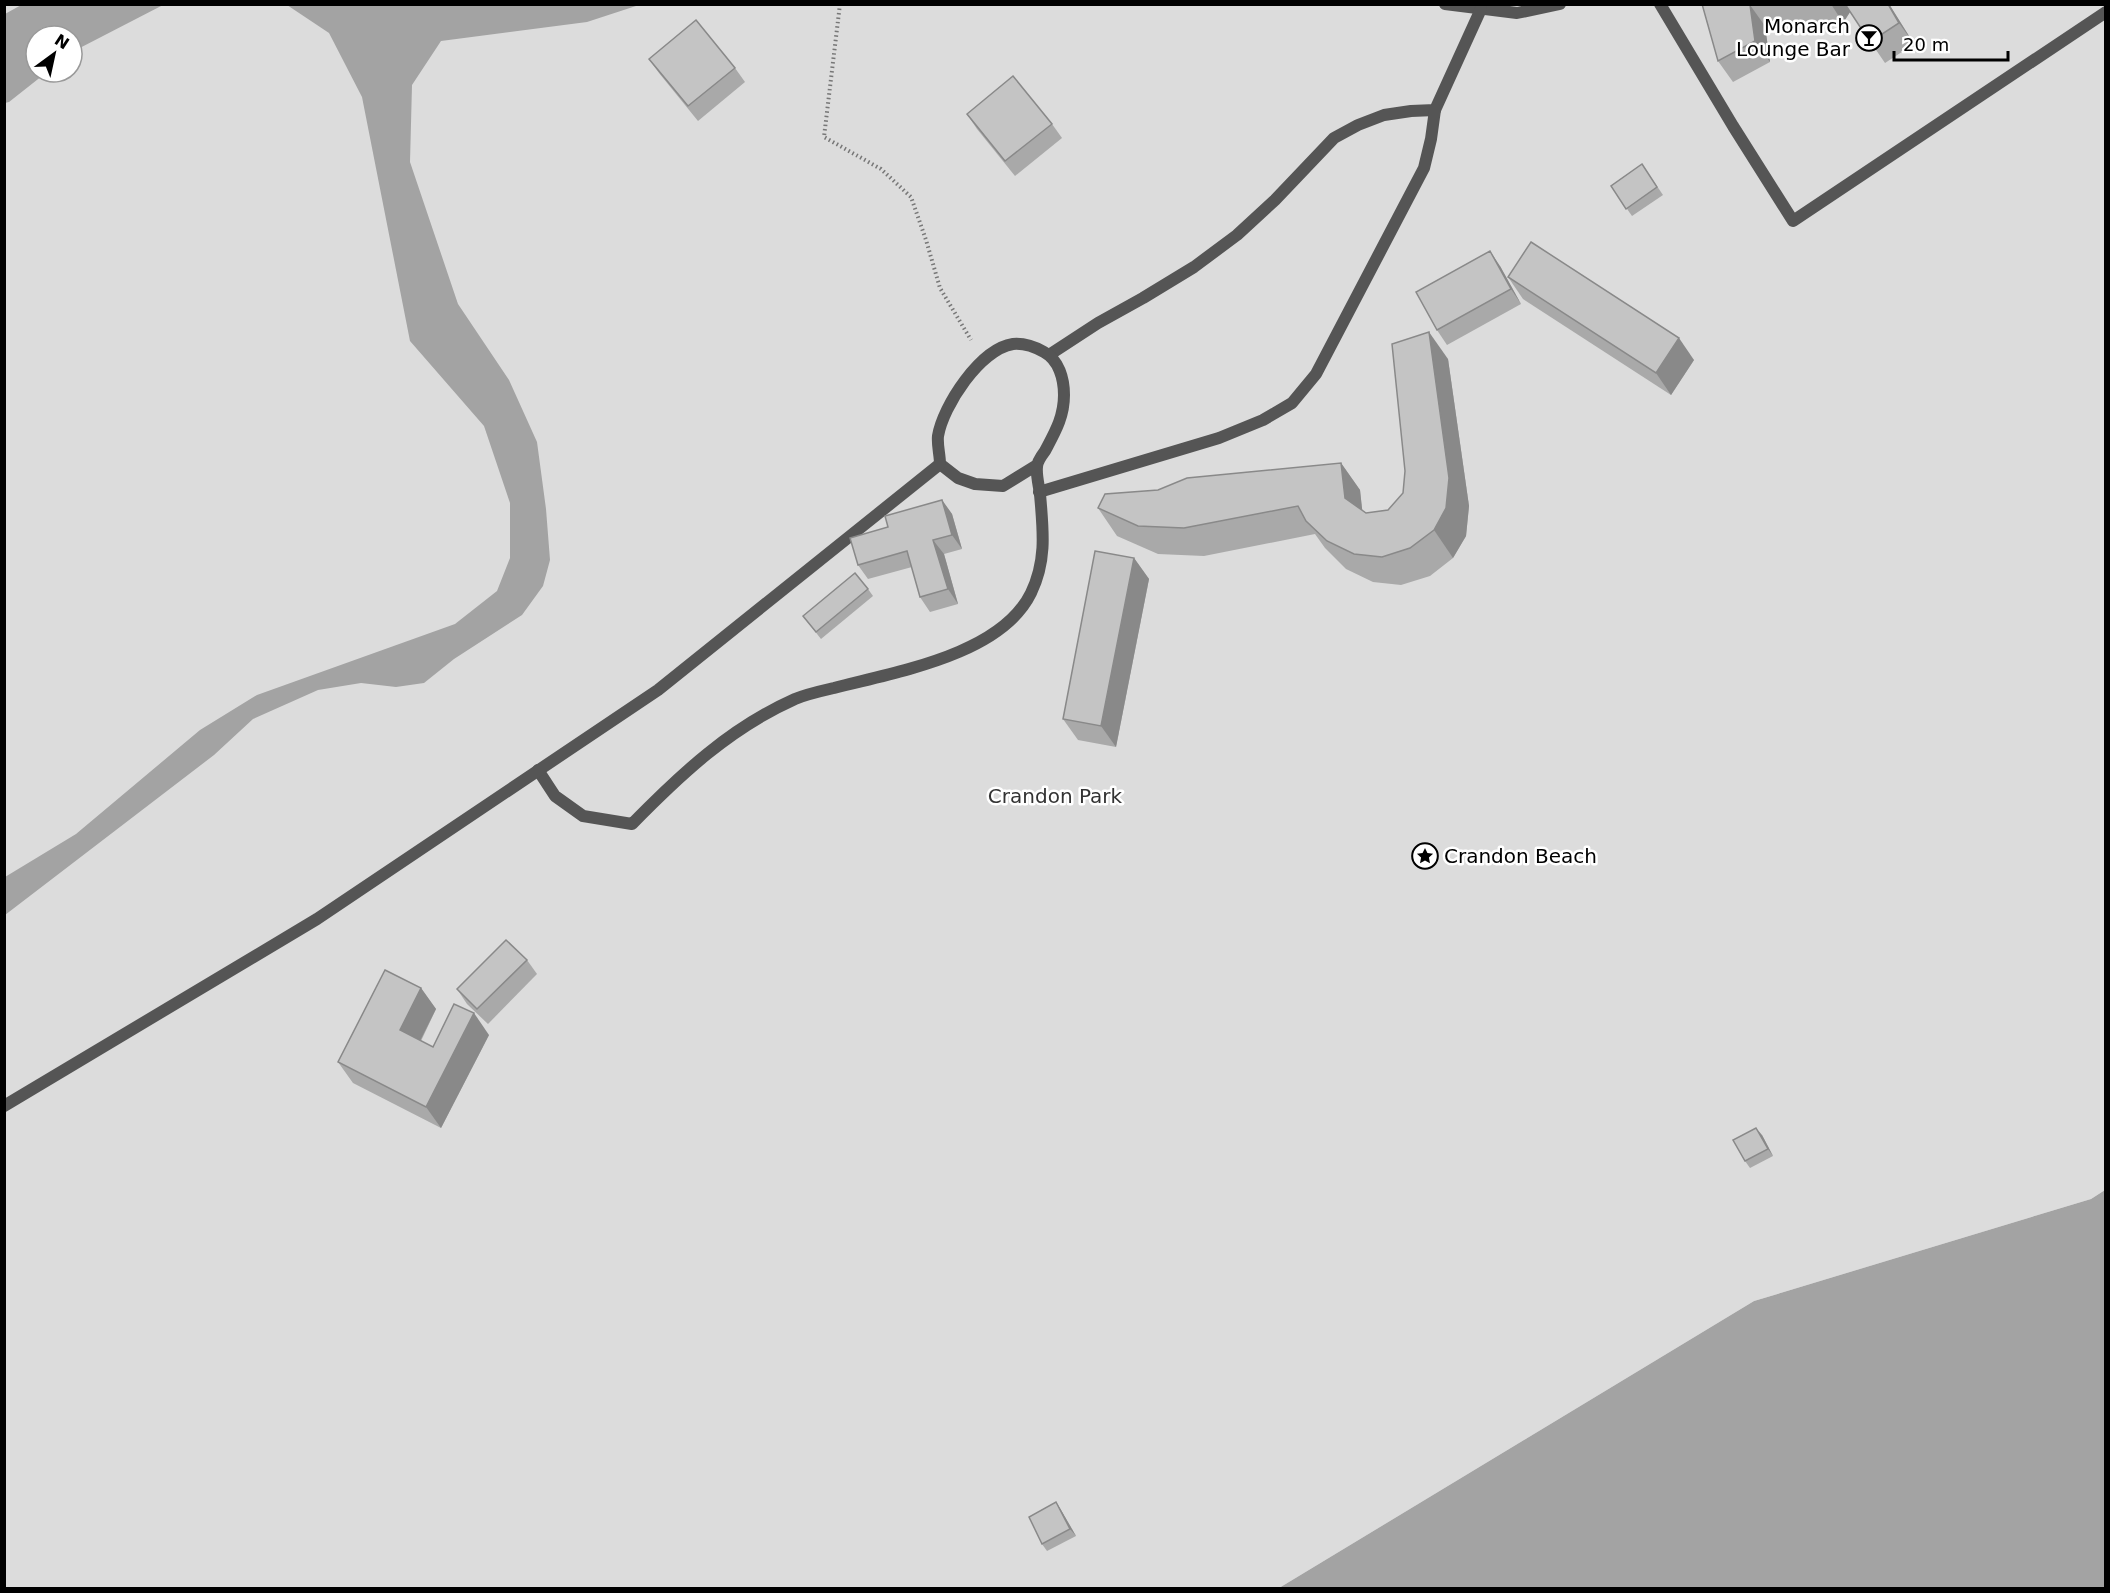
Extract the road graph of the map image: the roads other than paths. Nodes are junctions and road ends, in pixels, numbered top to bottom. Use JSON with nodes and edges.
{"nodes":[{"id":1,"x":1445,"y":4,"type":"edge"},
{"id":2,"x":1560,"y":4,"type":"edge"},
{"id":3,"x":1660,"y":4,"type":"edge"},
{"id":4,"x":1481,"y":9,"type":"junction"},
{"id":5,"x":2106,"y":12,"type":"edge"},
{"id":6,"x":1435,"y":111,"type":"junction"},
{"id":7,"x":1049,"y":355,"type":"junction"},
{"id":8,"x":940,"y":464,"type":"junction"},
{"id":9,"x":1037,"y":465,"type":"junction"},
{"id":10,"x":1039,"y":492,"type":"junction"},
{"id":11,"x":538,"y":770,"type":"junction"},
{"id":12,"x":4,"y":1106,"type":"edge"}],
"edges":[{"from":1,"to":4,"type":"lane"},
{"from":2,"to":4,"type":"lane"},
{"from":3,"to":5,"type":"lane"},
{"from":4,"to":6,"type":"lane"},
{"from":6,"to":7,"type":"lane"},
{"from":6,"to":10,"type":"lane"},
{"from":7,"to":8,"type":"lane"},
{"from":7,"to":9,"type":"lane"},
{"from":8,"to":9,"type":"lane"},
{"from":8,"to":11,"type":"lane"},
{"from":9,"to":10,"type":"lane"},
{"from":10,"to":11,"type":"lane"},
{"from":11,"to":12,"type":"lane"}]}
